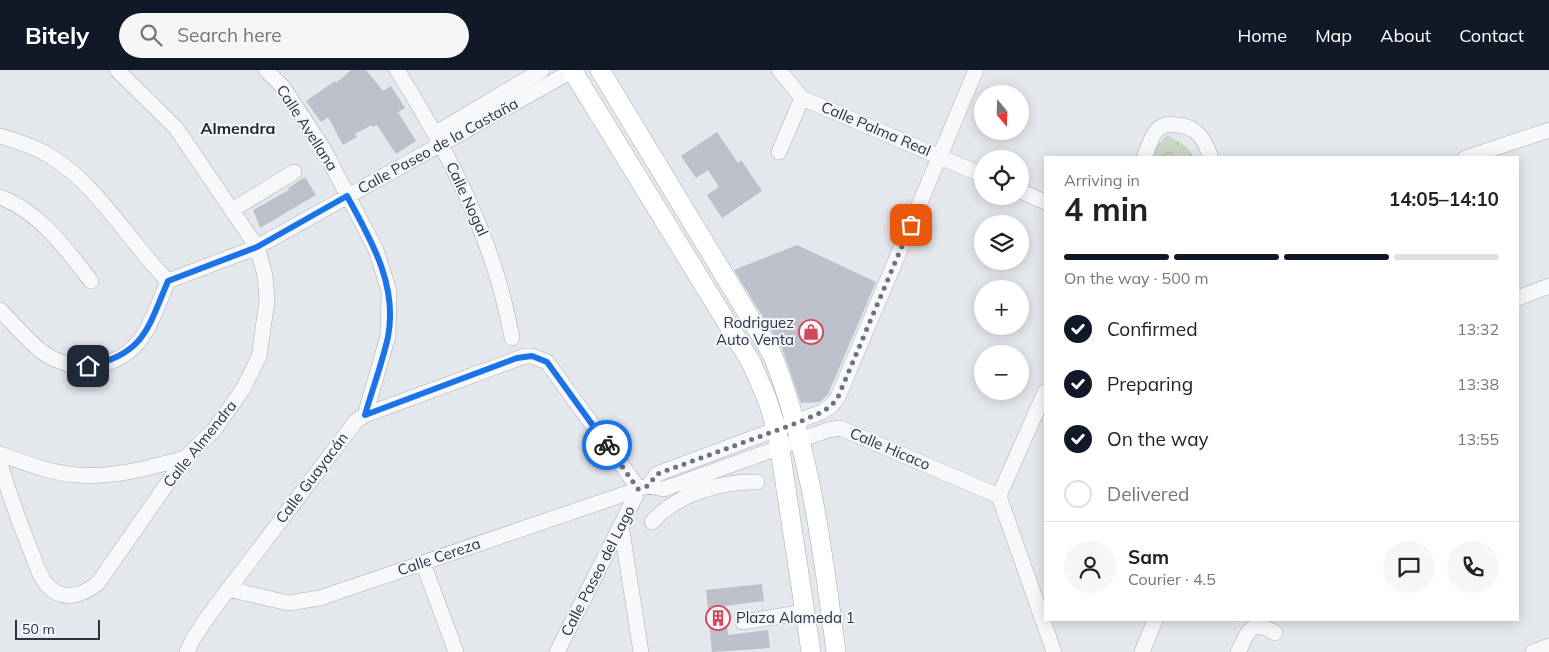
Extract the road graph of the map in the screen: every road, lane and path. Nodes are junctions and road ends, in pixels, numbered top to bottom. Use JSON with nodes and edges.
{"nodes":[{"id":1,"x":117,"y":70,"type":"edge"},
{"id":2,"x":266,"y":70,"type":"edge"},
{"id":3,"x":397,"y":70,"type":"edge"},
{"id":4,"x":542,"y":70,"type":"edge"},
{"id":5,"x":600,"y":70,"type":"edge"},
{"id":6,"x":779,"y":70,"type":"edge"},
{"id":7,"x":976,"y":70,"type":"edge"},
{"id":8,"x":572,"y":71,"type":"edge"},
{"id":9,"x":802,"y":98,"type":"junction"},
{"id":10,"x":1549,"y":130,"type":"edge"},
{"id":11,"x":0,"y":136,"type":"edge"},
{"id":12,"x":439,"y":138,"type":"junction"},
{"id":13,"x":779,"y":152,"type":"dead end"},
{"id":14,"x":940,"y":156,"type":"junction"},
{"id":15,"x":1145,"y":156,"type":"edge"},
{"id":16,"x":1211,"y":156,"type":"edge"},
{"id":17,"x":1471,"y":156,"type":"edge"},
{"id":18,"x":974,"y":171,"type":"edge"},
{"id":19,"x":294,"y":172,"type":"dead end"},
{"id":20,"x":1029,"y":195,"type":"edge"},
{"id":21,"x":347,"y":196,"type":"junction"},
{"id":22,"x":0,"y":197,"type":"edge"},
{"id":23,"x":1044,"y":202,"type":"edge"},
{"id":24,"x":232,"y":210,"type":"junction"},
{"id":25,"x":257,"y":247,"type":"junction"},
{"id":26,"x":92,"y":281,"type":"dead end"},
{"id":27,"x":168,"y":281,"type":"junction"},
{"id":28,"x":1549,"y":286,"type":"edge"},
{"id":29,"x":1519,"y":298,"type":"edge"},
{"id":30,"x":0,"y":310,"type":"edge"},
{"id":31,"x":512,"y":338,"type":"dead end"},
{"id":32,"x":1044,"y":394,"type":"edge"},
{"id":33,"x":822,"y":412,"type":"junction"},
{"id":34,"x":365,"y":415,"type":"junction"},
{"id":35,"x":828,"y":430,"type":"junction"},
{"id":36,"x":799,"y":432,"type":"junction"},
{"id":37,"x":778,"y":439,"type":"junction"},
{"id":38,"x":0,"y":454,"type":"edge"},
{"id":39,"x":185,"y":458,"type":"junction"},
{"id":40,"x":1,"y":472,"type":"edge"},
{"id":41,"x":757,"y":482,"type":"dead end"},
{"id":42,"x":701,"y":483,"type":"junction"},
{"id":43,"x":643,"y":488,"type":"junction"},
{"id":44,"x":999,"y":496,"type":"junction"},
{"id":45,"x":652,"y":522,"type":"dead end"},
{"id":46,"x":621,"y":525,"type":"junction"},
{"id":47,"x":423,"y":563,"type":"junction"},
{"id":48,"x":228,"y":589,"type":"junction"},
{"id":49,"x":805,"y":612,"type":"junction"},
{"id":50,"x":1155,"y":621,"type":"edge"},
{"id":51,"x":743,"y":622,"type":"dead end"},
{"id":52,"x":1275,"y":633,"type":"dead end"},
{"id":53,"x":1549,"y":646,"type":"edge"},
{"id":54,"x":187,"y":652,"type":"edge"},
{"id":55,"x":456,"y":652,"type":"edge"},
{"id":56,"x":558,"y":652,"type":"edge"},
{"id":57,"x":641,"y":652,"type":"edge"},
{"id":58,"x":811,"y":652,"type":"edge"},
{"id":59,"x":836,"y":652,"type":"edge"},
{"id":60,"x":1054,"y":652,"type":"edge"},
{"id":61,"x":1142,"y":652,"type":"edge"},
{"id":62,"x":1238,"y":652,"type":"edge"},
{"id":63,"x":1532,"y":652,"type":"edge"}],
"edges":[{"from":1,"to":24,"type":"street","name":"Calle Almendra"},
{"from":2,"to":21,"type":"street","name":"Calle Avellana"},
{"from":3,"to":12,"type":"street","name":"Calle Nogal"},
{"from":4,"to":12,"type":"street","name":"Calle Paseo de la Castaña"},
{"from":5,"to":36,"type":"main road"},
{"from":6,"to":9,"type":"street","name":"Calle Palma Real"},
{"from":7,"to":14,"type":"street"},
{"from":8,"to":12,"type":"street","name":"Calle Paseo de la Castaña"},
{"from":8,"to":37,"type":"main road"},
{"from":9,"to":13,"type":"street"},
{"from":9,"to":14,"type":"street","name":"Calle Palma Real"},
{"from":10,"to":17,"type":"street"},
{"from":11,"to":27,"type":"street"},
{"from":12,"to":21,"type":"street","name":"Calle Paseo de la Castaña"},
{"from":12,"to":31,"type":"street","name":"Calle Nogal"},
{"from":14,"to":18,"type":"street","name":"Calle Palma Real"},
{"from":14,"to":33,"type":"street"},
{"from":15,"to":16,"type":"street"},
{"from":19,"to":24,"type":"street"},
{"from":20,"to":23,"type":"street"},
{"from":21,"to":25,"type":"street","name":"Calle Paseo de la Castaña"},
{"from":21,"to":34,"type":"street","name":"Calle Avellana"},
{"from":22,"to":26,"type":"street"},
{"from":24,"to":25,"type":"street","name":"Calle Almendra"},
{"from":25,"to":27,"type":"street","name":"Calle Paseo de la Castaña"},
{"from":25,"to":39,"type":"street","name":"Calle Almendra"},
{"from":27,"to":30,"type":"street"},
{"from":28,"to":29,"type":"street"},
{"from":32,"to":44,"type":"street"},
{"from":33,"to":35,"type":"street"},
{"from":33,"to":36,"type":"street"},
{"from":34,"to":43,"type":"street","name":"Calle Guayacán"},
{"from":34,"to":48,"type":"street","name":"Calle Guayacán"},
{"from":35,"to":36,"type":"street","name":"Calle Hicaco"},
{"from":35,"to":44,"type":"street","name":"Calle Hicaco"},
{"from":36,"to":37,"type":"street","name":"Calle Hicaco"},
{"from":36,"to":59,"type":"main road"},
{"from":37,"to":42,"type":"street","name":"Calle Cereza"},
{"from":37,"to":43,"type":"street","name":"Calle Cereza"},
{"from":37,"to":49,"type":"main road"},
{"from":38,"to":39,"type":"street"},
{"from":39,"to":40,"type":"street","name":"Calle Almendra"},
{"from":41,"to":42,"type":"street"},
{"from":42,"to":43,"type":"street","name":"Calle Cereza"},
{"from":42,"to":45,"type":"street"},
{"from":43,"to":46,"type":"street","name":"Calle Paseo del Lago"},
{"from":43,"to":47,"type":"street","name":"Calle Cereza"},
{"from":44,"to":60,"type":"street"},
{"from":46,"to":56,"type":"street","name":"Calle Paseo del Lago"},
{"from":46,"to":57,"type":"street"},
{"from":47,"to":48,"type":"street","name":"Calle Cereza"},
{"from":47,"to":55,"type":"street"},
{"from":48,"to":54,"type":"street","name":"Calle Guayacán"},
{"from":49,"to":51,"type":"street"},
{"from":49,"to":58,"type":"main road"},
{"from":50,"to":61,"type":"street"},
{"from":52,"to":62,"type":"street"},
{"from":53,"to":63,"type":"street"}]}
